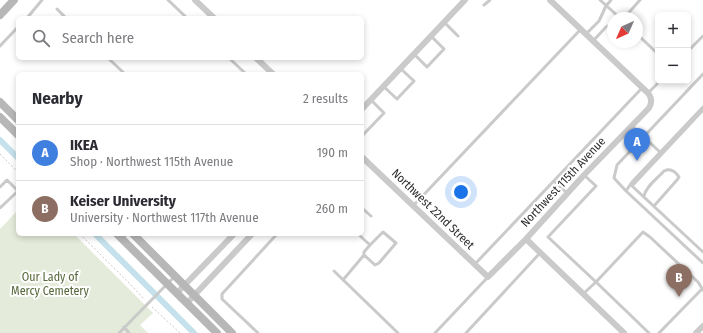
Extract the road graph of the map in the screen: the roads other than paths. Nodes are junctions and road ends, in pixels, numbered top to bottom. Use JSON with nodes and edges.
{"nodes":[{"id":1,"x":14,"y":0,"type":"edge"},
{"id":2,"x":42,"y":0,"type":"edge"},
{"id":3,"x":168,"y":0,"type":"edge"},
{"id":4,"x":195,"y":0,"type":"edge"},
{"id":5,"x":465,"y":0,"type":"edge"},
{"id":6,"x":490,"y":0,"type":"edge"},
{"id":7,"x":550,"y":0,"type":"edge"},
{"id":8,"x":600,"y":0,"type":"edge"},
{"id":9,"x":611,"y":0,"type":"edge"},
{"id":10,"x":640,"y":0,"type":"edge"},
{"id":11,"x":484,"y":6,"type":"dead end"},
{"id":12,"x":606,"y":6,"type":"junction"},
{"id":13,"x":57,"y":9,"type":"dead end"},
{"id":14,"x":613,"y":12,"type":"edge"},
{"id":15,"x":629,"y":12,"type":"edge"},
{"id":16,"x":0,"y":15,"type":"edge"},
{"id":17,"x":29,"y":16,"type":"edge"},
{"id":18,"x":64,"y":16,"type":"edge"},
{"id":19,"x":185,"y":16,"type":"edge"},
{"id":20,"x":212,"y":16,"type":"edge"},
{"id":21,"x":444,"y":22,"type":"junction"},
{"id":22,"x":607,"y":26,"type":"edge"},
{"id":23,"x":16,"y":29,"type":"edge"},
{"id":24,"x":581,"y":29,"type":"junction"},
{"id":25,"x":586,"y":34,"type":"junction"},
{"id":26,"x":430,"y":36,"type":"junction"},
{"id":27,"x":458,"y":36,"type":"dead end"},
{"id":28,"x":703,"y":36,"type":"edge"},
{"id":29,"x":643,"y":40,"type":"edge"},
{"id":30,"x":593,"y":41,"type":"junction"},
{"id":31,"x":0,"y":46,"type":"edge"},
{"id":32,"x":691,"y":48,"type":"edge"},
{"id":33,"x":655,"y":51,"type":"edge"},
{"id":34,"x":414,"y":54,"type":"junction"},
{"id":35,"x":110,"y":60,"type":"edge"},
{"id":36,"x":231,"y":60,"type":"edge"},
{"id":37,"x":258,"y":60,"type":"edge"},
{"id":38,"x":400,"y":68,"type":"junction"},
{"id":39,"x":123,"y":72,"type":"edge"},
{"id":40,"x":244,"y":72,"type":"edge"},
{"id":41,"x":271,"y":72,"type":"edge"},
{"id":42,"x":703,"y":74,"type":"edge"},
{"id":43,"x":657,"y":84,"type":"edge"},
{"id":44,"x":383,"y":86,"type":"junction"},
{"id":45,"x":642,"y":88,"type":"junction"},
{"id":46,"x":648,"y":93,"type":"junction"},
{"id":47,"x":371,"y":100,"type":"junction"},
{"id":48,"x":0,"y":102,"type":"edge"},
{"id":49,"x":364,"y":107,"type":"edge"},
{"id":50,"x":703,"y":107,"type":"edge"},
{"id":51,"x":703,"y":110,"type":"edge"},
{"id":52,"x":0,"y":117,"type":"edge"},
{"id":53,"x":16,"y":118,"type":"edge"},
{"id":54,"x":632,"y":126,"type":"junction"},
{"id":55,"x":16,"y":133,"type":"edge"},
{"id":56,"x":364,"y":134,"type":"edge"},
{"id":57,"x":662,"y":154,"type":"junction"},
{"id":58,"x":364,"y":159,"type":"edge"},
{"id":59,"x":584,"y":175,"type":"junction"},
{"id":60,"x":554,"y":181,"type":"junction"},
{"id":61,"x":0,"y":187,"type":"edge"},
{"id":62,"x":16,"y":189,"type":"edge"},
{"id":63,"x":626,"y":191,"type":"junction"},
{"id":64,"x":16,"y":193,"type":"edge"},
{"id":65,"x":567,"y":194,"type":"junction"},
{"id":66,"x":644,"y":196,"type":"junction"},
{"id":67,"x":413,"y":206,"type":"junction"},
{"id":68,"x":654,"y":206,"type":"junction"},
{"id":69,"x":0,"y":208,"type":"edge"},
{"id":70,"x":364,"y":210,"type":"edge"},
{"id":71,"x":371,"y":216,"type":"dead end"},
{"id":72,"x":122,"y":236,"type":"edge"},
{"id":73,"x":135,"y":236,"type":"edge"},
{"id":74,"x":232,"y":236,"type":"edge"},
{"id":75,"x":250,"y":236,"type":"edge"},
{"id":76,"x":275,"y":236,"type":"edge"},
{"id":77,"x":360,"y":236,"type":"edge"},
{"id":78,"x":526,"y":239,"type":"junction"},
{"id":79,"x":370,"y":245,"type":"junction"},
{"id":80,"x":703,"y":252,"type":"edge"},
{"id":81,"x":540,"y":253,"type":"junction"},
{"id":82,"x":364,"y":255,"type":"junction"},
{"id":83,"x":703,"y":262,"type":"edge"},
{"id":84,"x":474,"y":264,"type":"junction"},
{"id":85,"x":334,"y":271,"type":"dead end"},
{"id":86,"x":175,"y":276,"type":"junction"},
{"id":87,"x":488,"y":277,"type":"junction"},
{"id":88,"x":343,"y":280,"type":"junction"},
{"id":89,"x":596,"y":282,"type":"junction"},
{"id":90,"x":168,"y":284,"type":"junction"},
{"id":91,"x":184,"y":286,"type":"junction"},
{"id":92,"x":702,"y":289,"type":"edge"},
{"id":93,"x":177,"y":293,"type":"junction"},
{"id":94,"x":583,"y":294,"type":"junction"},
{"id":95,"x":194,"y":295,"type":"junction"},
{"id":96,"x":187,"y":303,"type":"junction"},
{"id":97,"x":703,"y":326,"type":"edge"},
{"id":98,"x":124,"y":328,"type":"junction"},
{"id":99,"x":119,"y":333,"type":"edge"},
{"id":100,"x":129,"y":333,"type":"edge"},
{"id":101,"x":217,"y":333,"type":"edge"},
{"id":102,"x":232,"y":333,"type":"edge"},
{"id":103,"x":258,"y":333,"type":"edge"},
{"id":104,"x":398,"y":333,"type":"edge"},
{"id":105,"x":435,"y":333,"type":"edge"},
{"id":106,"x":466,"y":333,"type":"edge"},
{"id":107,"x":624,"y":333,"type":"edge"},
{"id":108,"x":649,"y":333,"type":"edge"},
{"id":109,"x":659,"y":333,"type":"edge"},
{"id":110,"x":696,"y":333,"type":"edge"}],
"edges":[{"from":1,"to":16,"type":"main road"},
{"from":2,"to":17,"type":"lane"},
{"from":3,"to":19,"type":"lane"},
{"from":4,"to":20,"type":"street"},
{"from":5,"to":21,"type":"street"},
{"from":6,"to":11,"type":"lane"},
{"from":7,"to":24,"type":"street"},
{"from":8,"to":12,"type":"lane"},
{"from":9,"to":12,"type":"lane"},
{"from":10,"to":15,"type":"lane"},
{"from":12,"to":14,"type":"lane"},
{"from":12,"to":25,"type":"lane"},
{"from":13,"to":18,"type":"lane"},
{"from":21,"to":26,"type":"street"},
{"from":21,"to":27,"type":"lane"},
{"from":22,"to":30,"type":"lane"},
{"from":23,"to":31,"type":"lane"},
{"from":24,"to":25,"type":"street"},
{"from":24,"to":67,"type":"lane"},
{"from":25,"to":30,"type":"street"},
{"from":26,"to":34,"type":"street"},
{"from":26,"to":34,"type":"lane"},
{"from":28,"to":32,"type":"lane"},
{"from":29,"to":33,"type":"lane"},
{"from":30,"to":45,"type":"street"},
{"from":34,"to":38,"type":"street"},
{"from":35,"to":39,"type":"lane"},
{"from":36,"to":40,"type":"lane"},
{"from":37,"to":41,"type":"street"},
{"from":38,"to":44,"type":"street"},
{"from":38,"to":44,"type":"lane"},
{"from":42,"to":63,"type":"lane"},
{"from":43,"to":46,"type":"lane"},
{"from":44,"to":47,"type":"street"},
{"from":45,"to":46,"type":"street"},
{"from":45,"to":60,"type":"lane"},
{"from":46,"to":54,"type":"street","name":"Northwest 115th Avenue"},
{"from":47,"to":49,"type":"street"},
{"from":47,"to":56,"type":"lane"},
{"from":48,"to":53,"type":"main road"},
{"from":50,"to":63,"type":"lane"},
{"from":51,"to":57,"type":"lane"},
{"from":52,"to":55,"type":"main road"},
{"from":54,"to":57,"type":"lane"},
{"from":54,"to":59,"type":"street","name":"Northwest 115th Avenue"},
{"from":57,"to":66,"type":"lane"},
{"from":58,"to":67,"type":"street","name":"Northwest 22nd Street"},
{"from":59,"to":65,"type":"street","name":"Northwest 115th Avenue"},
{"from":59,"to":89,"type":"lane"},
{"from":60,"to":65,"type":"lane"},
{"from":60,"to":84,"type":"lane"},
{"from":61,"to":62,"type":"lane"},
{"from":63,"to":83,"type":"lane"},
{"from":64,"to":69,"type":"lane"},
{"from":65,"to":78,"type":"street","name":"Northwest 115th Avenue"},
{"from":66,"to":68,"type":"lane"},
{"from":66,"to":68,"type":"lane"},
{"from":67,"to":84,"type":"street","name":"Northwest 22nd Street"},
{"from":68,"to":80,"type":"lane"},
{"from":70,"to":71,"type":"lane"},
{"from":72,"to":90,"type":"main road"},
{"from":73,"to":86,"type":"main road"},
{"from":74,"to":91,"type":"street"},
{"from":75,"to":95,"type":"street"},
{"from":76,"to":103,"type":"lane"},
{"from":77,"to":79,"type":"lane"},
{"from":78,"to":81,"type":"street"},
{"from":78,"to":87,"type":"street","name":"Northwest 115th Avenue"},
{"from":79,"to":82,"type":"lane"},
{"from":79,"to":82,"type":"lane"},
{"from":81,"to":94,"type":"street"},
{"from":81,"to":106,"type":"lane"},
{"from":82,"to":88,"type":"lane"},
{"from":84,"to":87,"type":"street","name":"Northwest 22nd Street"},
{"from":85,"to":88,"type":"lane"},
{"from":86,"to":90,"type":"lane"},
{"from":86,"to":91,"type":"main road"},
{"from":87,"to":105,"type":"lane"},
{"from":88,"to":104,"type":"lane"},
{"from":89,"to":92,"type":"lane"},
{"from":89,"to":94,"type":"lane"},
{"from":89,"to":108,"type":"lane"},
{"from":90,"to":93,"type":"main road"},
{"from":90,"to":98,"type":"lane"},
{"from":91,"to":93,"type":"street"},
{"from":91,"to":95,"type":"main road"},
{"from":92,"to":109,"type":"lane"},
{"from":93,"to":96,"type":"main road"},
{"from":94,"to":107,"type":"street"},
{"from":95,"to":96,"type":"street"},
{"from":95,"to":102,"type":"main road"},
{"from":96,"to":101,"type":"main road"},
{"from":97,"to":110,"type":"street"},
{"from":98,"to":99,"type":"lane"},
{"from":98,"to":100,"type":"lane"}]}
